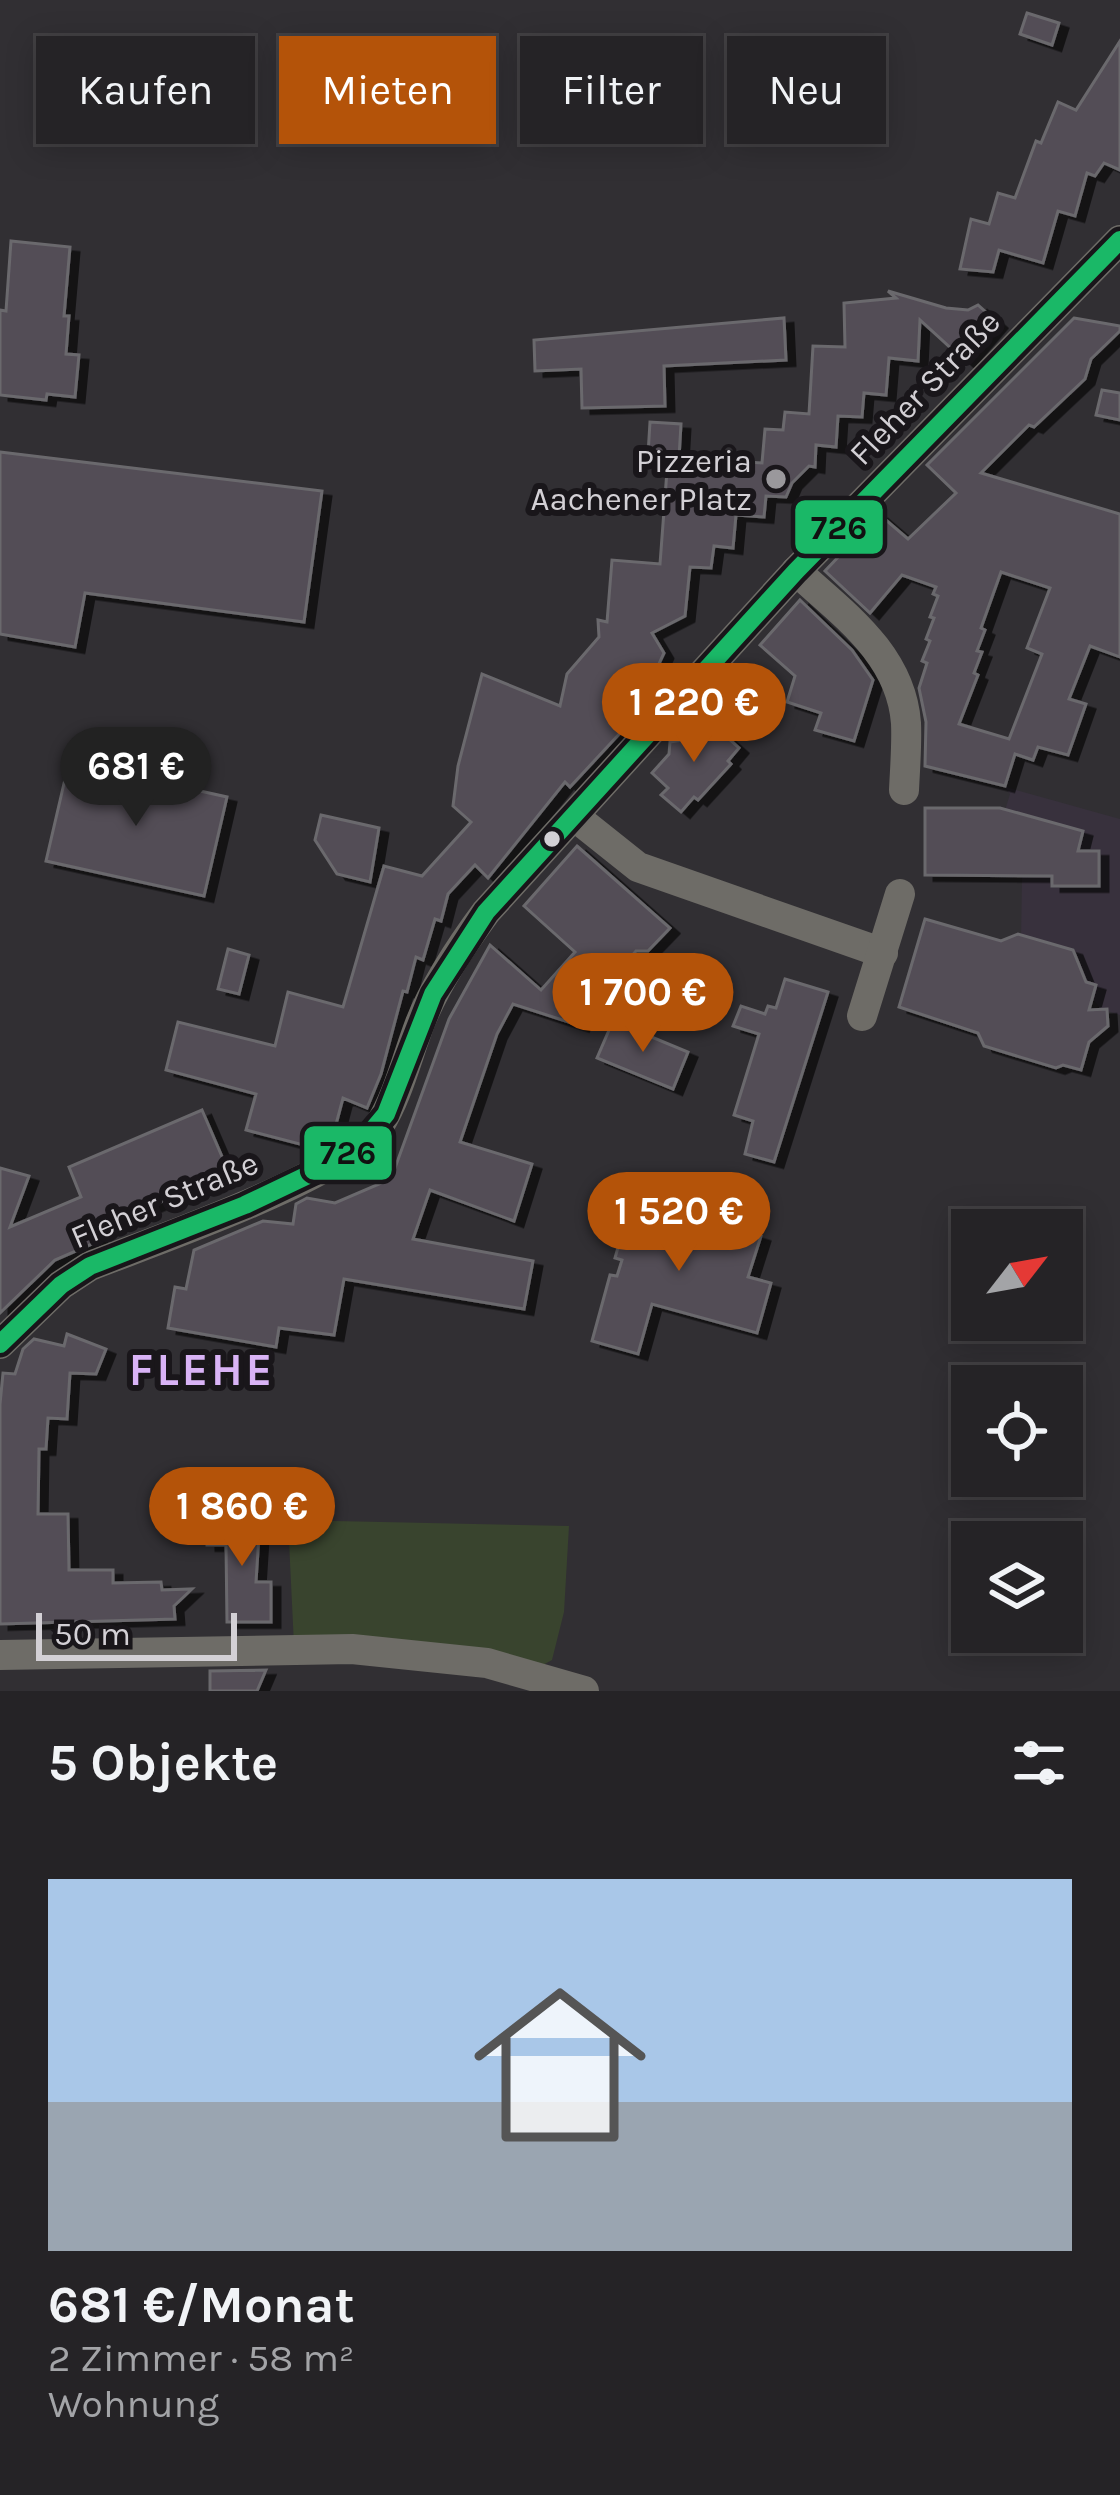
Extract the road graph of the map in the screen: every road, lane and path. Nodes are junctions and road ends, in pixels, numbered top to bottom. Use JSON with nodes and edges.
{"nodes":[{"id":1,"x":1113,"y":258,"type":"edge"},
{"id":2,"x":796,"y":571,"type":"junction"},
{"id":3,"x":904,"y":790,"type":"dead end"},
{"id":4,"x":574,"y":816,"type":"junction"},
{"id":5,"x":900,"y":894,"type":"dead end"},
{"id":6,"x":883,"y":953,"type":"junction"},
{"id":7,"x":862,"y":1016,"type":"dead end"},
{"id":8,"x":0,"y":1344,"type":"edge"},
{"id":9,"x":0,"y":1655,"type":"edge"},
{"id":10,"x":584,"y":1691,"type":"edge"}],
"edges":[{"from":1,"to":2,"type":"street","name":"Fleher Straße"},
{"from":2,"to":3,"type":"street"},
{"from":2,"to":4,"type":"street","name":"Fleher Straße"},
{"from":4,"to":6,"type":"street"},
{"from":4,"to":8,"type":"street","name":"Fleher Straße"},
{"from":5,"to":6,"type":"street"},
{"from":6,"to":7,"type":"street"},
{"from":9,"to":10,"type":"street"}]}
